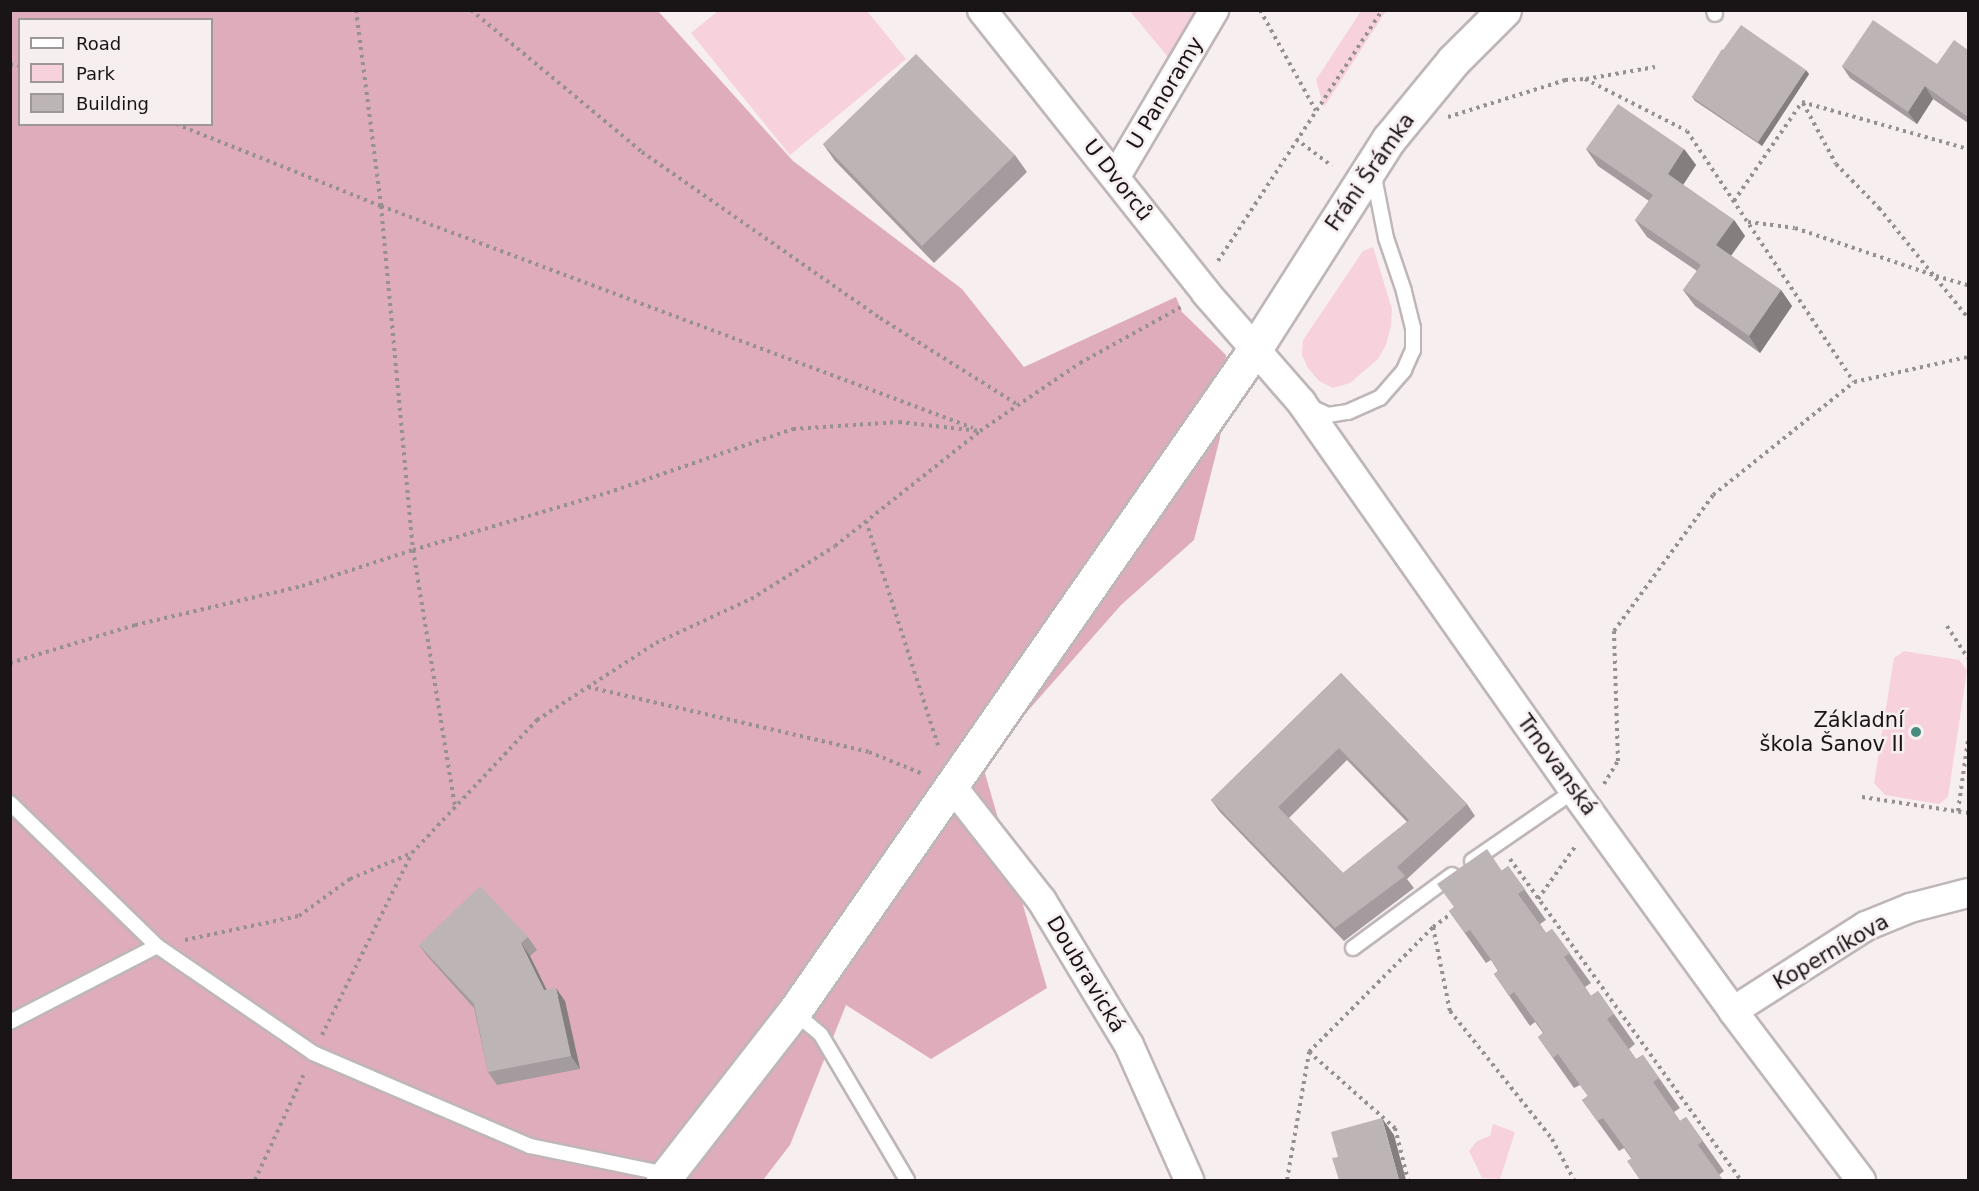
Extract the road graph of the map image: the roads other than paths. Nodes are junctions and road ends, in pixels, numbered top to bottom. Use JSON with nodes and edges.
{"nodes":[{"id":1,"x":982,"y":10,"type":"edge"},
{"id":2,"x":1214,"y":10,"type":"edge"},
{"id":3,"x":1504,"y":10,"type":"edge"},
{"id":4,"x":1389,"y":139,"type":"junction"},
{"id":5,"x":1116,"y":176,"type":"junction"},
{"id":6,"x":1255,"y":349,"type":"junction"},
{"id":7,"x":1301,"y":402,"type":"junction"},
{"id":8,"x":951,"y":785,"type":"junction"},
{"id":9,"x":1586,"y":789,"type":"junction"},
{"id":10,"x":10,"y":804,"type":"edge"},
{"id":11,"x":1968,"y":893,"type":"edge"},
{"id":12,"x":158,"y":946,"type":"junction"},
{"id":13,"x":1353,"y":948,"type":"dead end"},
{"id":14,"x":1733,"y":1011,"type":"junction"},
{"id":15,"x":794,"y":1012,"type":"junction"},
{"id":16,"x":10,"y":1022,"type":"edge"},
{"id":17,"x":666,"y":1177,"type":"edge"},
{"id":18,"x":907,"y":1180,"type":"edge"},
{"id":19,"x":1190,"y":1180,"type":"edge"},
{"id":20,"x":1861,"y":1180,"type":"edge"}],
"edges":[{"from":1,"to":5,"type":"street","name":"U Dvorců"},
{"from":2,"to":5,"type":"street","name":"U Panoramy"},
{"from":3,"to":4,"type":"street","name":"Fráni Šrámka"},
{"from":4,"to":6,"type":"street","name":"Fráni Šrámka"},
{"from":4,"to":7,"type":"lane"},
{"from":5,"to":6,"type":"street","name":"U Dvorců"},
{"from":6,"to":7,"type":"street","name":"Trnovanská"},
{"from":6,"to":8,"type":"street","name":"Fráni Šrámka"},
{"from":7,"to":9,"type":"street","name":"Trnovanská"},
{"from":8,"to":15,"type":"street","name":"Fráni Šrámka"},
{"from":8,"to":19,"type":"street","name":"Doubravická"},
{"from":9,"to":13,"type":"lane"},
{"from":9,"to":14,"type":"street","name":"Trnovanská"},
{"from":10,"to":12,"type":"lane"},
{"from":11,"to":14,"type":"street","name":"Koperníkova"},
{"from":12,"to":16,"type":"lane"},
{"from":12,"to":17,"type":"lane"},
{"from":14,"to":20,"type":"street","name":"Trnovanská"},
{"from":15,"to":17,"type":"street","name":"Fráni Šrámka"},
{"from":15,"to":18,"type":"lane"}]}
